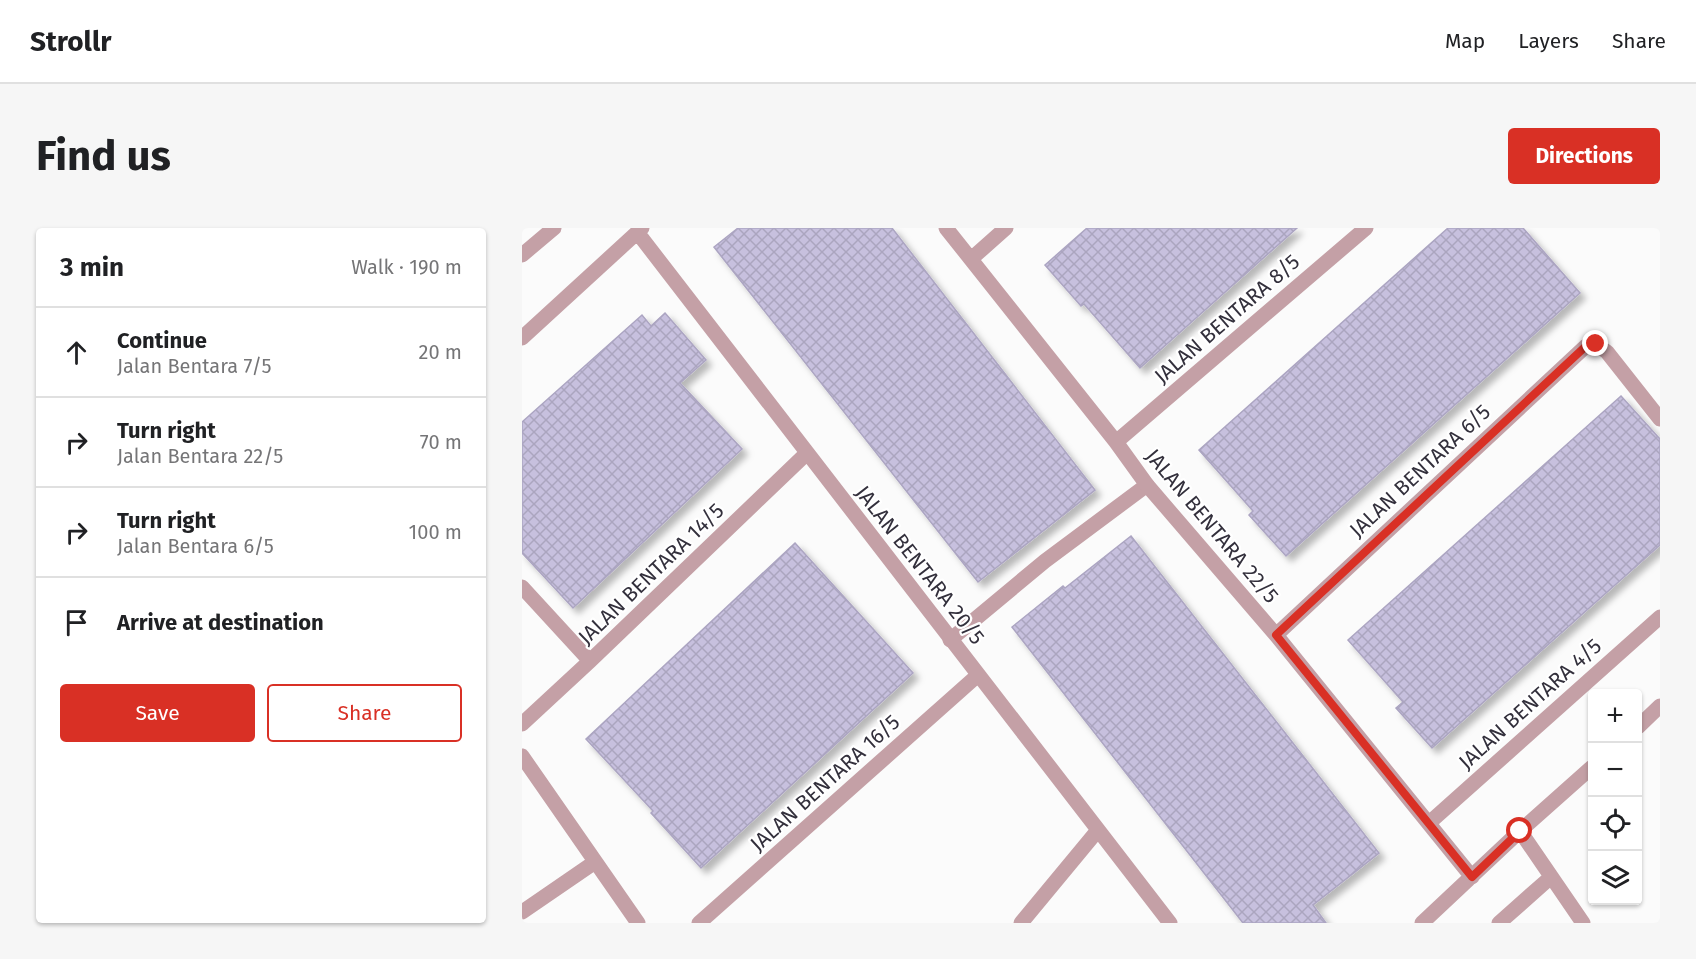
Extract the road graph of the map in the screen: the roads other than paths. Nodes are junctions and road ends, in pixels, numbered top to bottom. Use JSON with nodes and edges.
{"nodes":[{"id":1,"x":554,"y":228,"type":"edge"},
{"id":2,"x":946,"y":228,"type":"edge"},
{"id":3,"x":1006,"y":228,"type":"edge"},
{"id":4,"x":1366,"y":228,"type":"edge"},
{"id":5,"x":639,"y":230,"type":"edge"},
{"id":6,"x":522,"y":255,"type":"edge"},
{"id":7,"x":971,"y":259,"type":"junction"},
{"id":8,"x":522,"y":338,"type":"edge"},
{"id":9,"x":1660,"y":419,"type":"edge"},
{"id":10,"x":1116,"y":442,"type":"junction"},
{"id":11,"x":807,"y":453,"type":"junction"},
{"id":12,"x":1147,"y":485,"type":"junction"},
{"id":13,"x":522,"y":587,"type":"edge"},
{"id":14,"x":1660,"y":617,"type":"edge"},
{"id":15,"x":1276,"y":635,"type":"junction"},
{"id":16,"x":950,"y":640,"type":"junction"},
{"id":17,"x":590,"y":661,"type":"junction"},
{"id":18,"x":978,"y":675,"type":"junction"},
{"id":19,"x":1660,"y":706,"type":"edge"},
{"id":20,"x":522,"y":723,"type":"edge"},
{"id":21,"x":1642,"y":723,"type":"edge"},
{"id":22,"x":522,"y":756,"type":"edge"},
{"id":23,"x":1588,"y":771,"type":"edge"},
{"id":24,"x":1429,"y":823,"type":"junction"},
{"id":25,"x":1098,"y":830,"type":"junction"},
{"id":26,"x":1520,"y":831,"type":"junction"},
{"id":27,"x":595,"y":862,"type":"junction"},
{"id":28,"x":1472,"y":877,"type":"junction"},
{"id":29,"x":1551,"y":877,"type":"junction"},
{"id":30,"x":522,"y":912,"type":"edge"},
{"id":31,"x":638,"y":923,"type":"edge"},
{"id":32,"x":699,"y":923,"type":"edge"},
{"id":33,"x":1021,"y":923,"type":"edge"},
{"id":34,"x":1170,"y":923,"type":"edge"},
{"id":35,"x":1422,"y":923,"type":"edge"},
{"id":36,"x":1499,"y":923,"type":"edge"},
{"id":37,"x":1583,"y":923,"type":"edge"}],
"edges":[{"from":1,"to":6,"type":"street"},
{"from":2,"to":7,"type":"street","name":"JALAN BENTARA 22/5"},
{"from":3,"to":7,"type":"street"},
{"from":4,"to":10,"type":"street","name":"JALAN BENTARA 8/5"},
{"from":5,"to":8,"type":"street"},
{"from":5,"to":11,"type":"street","name":"JALAN BENTARA 20/5"},
{"from":7,"to":10,"type":"street","name":"JALAN BENTARA 22/5"},
{"from":9,"to":15,"type":"street","name":"JALAN BENTARA 6/5"},
{"from":10,"to":12,"type":"street","name":"JALAN BENTARA 22/5"},
{"from":11,"to":16,"type":"street","name":"JALAN BENTARA 20/5"},
{"from":11,"to":17,"type":"street","name":"JALAN BENTARA 14/5"},
{"from":12,"to":15,"type":"street","name":"JALAN BENTARA 22/5"},
{"from":12,"to":16,"type":"street"},
{"from":13,"to":17,"type":"street"},
{"from":14,"to":24,"type":"street","name":"JALAN BENTARA 4/5"},
{"from":15,"to":24,"type":"street","name":"JALAN BENTARA 22/5"},
{"from":16,"to":18,"type":"street","name":"JALAN BENTARA 20/5"},
{"from":17,"to":20,"type":"street","name":"JALAN BENTARA 14/5"},
{"from":18,"to":25,"type":"street","name":"JALAN BENTARA 20/5"},
{"from":18,"to":32,"type":"street","name":"JALAN BENTARA 16/5"},
{"from":19,"to":21,"type":"street"},
{"from":22,"to":27,"type":"street"},
{"from":23,"to":26,"type":"street"},
{"from":24,"to":28,"type":"street","name":"JALAN BENTARA 22/5"},
{"from":25,"to":33,"type":"street"},
{"from":25,"to":34,"type":"street","name":"JALAN BENTARA 20/5"},
{"from":26,"to":28,"type":"street"},
{"from":26,"to":29,"type":"street"},
{"from":27,"to":30,"type":"street"},
{"from":27,"to":31,"type":"street"},
{"from":28,"to":35,"type":"street"},
{"from":29,"to":36,"type":"street"},
{"from":29,"to":37,"type":"street"}]}
